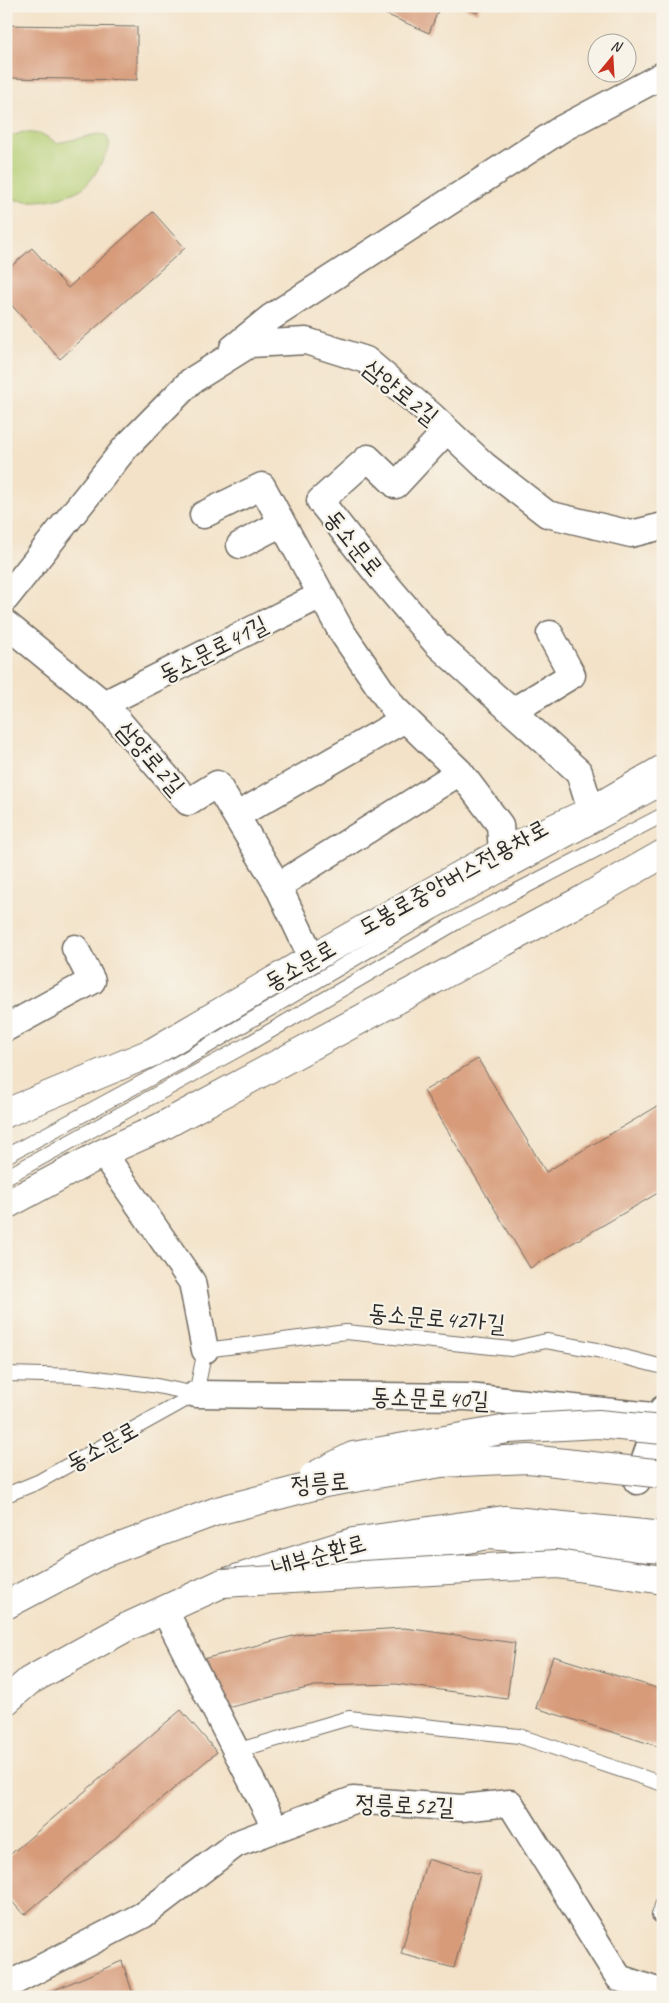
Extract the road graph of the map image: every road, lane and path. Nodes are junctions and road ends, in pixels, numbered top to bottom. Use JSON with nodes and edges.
{"nodes":[{"id":1,"x":660,"y":84,"type":"edge"},
{"id":2,"x":191,"y":381,"type":"junction"},
{"id":3,"x":447,"y":430,"type":"junction"},
{"id":4,"x":203,"y":515,"type":"dead end"},
{"id":5,"x":282,"y":523,"type":"junction"},
{"id":6,"x":663,"y":526,"type":"edge"},
{"id":7,"x":240,"y":545,"type":"dead end"},
{"id":8,"x":321,"y":595,"type":"junction"},
{"id":9,"x":6,"y":598,"type":"edge"},
{"id":10,"x":6,"y":624,"type":"edge"},
{"id":11,"x":550,"y":634,"type":"dead end"},
{"id":12,"x":104,"y":704,"type":"junction"},
{"id":13,"x":513,"y":711,"type":"junction"},
{"id":14,"x":405,"y":719,"type":"junction"},
{"id":15,"x":663,"y":769,"type":"edge"},
{"id":16,"x":460,"y":772,"type":"junction"},
{"id":17,"x":663,"y":788,"type":"edge"},
{"id":18,"x":591,"y":810,"type":"junction"},
{"id":19,"x":663,"y":814,"type":"edge"},
{"id":20,"x":236,"y":816,"type":"junction"},
{"id":21,"x":502,"y":852,"type":"junction"},
{"id":22,"x":663,"y":854,"type":"edge"},
{"id":23,"x":278,"y":886,"type":"junction"},
{"id":24,"x":75,"y":948,"type":"dead end"},
{"id":25,"x":312,"y":958,"type":"junction"},
{"id":26,"x":6,"y":1028,"type":"edge"},
{"id":27,"x":6,"y":1113,"type":"edge"},
{"id":28,"x":104,"y":1153,"type":"junction"},
{"id":29,"x":6,"y":1156,"type":"edge"},
{"id":30,"x":6,"y":1177,"type":"edge"},
{"id":31,"x":6,"y":1206,"type":"edge"},
{"id":32,"x":205,"y":1350,"type":"junction"},
{"id":33,"x":663,"y":1367,"type":"edge"},
{"id":34,"x":6,"y":1374,"type":"edge"},
{"id":35,"x":196,"y":1394,"type":"junction"},
{"id":36,"x":662,"y":1418,"type":"edge"},
{"id":37,"x":663,"y":1474,"type":"edge"},
{"id":38,"x":637,"y":1481,"type":"junction"},
{"id":39,"x":663,"y":1487,"type":"edge"},
{"id":40,"x":6,"y":1495,"type":"edge"},
{"id":41,"x":278,"y":1495,"type":"junction"},
{"id":42,"x":663,"y":1536,"type":"edge"},
{"id":43,"x":613,"y":1545,"type":"junction"},
{"id":44,"x":663,"y":1549,"type":"edge"},
{"id":45,"x":223,"y":1582,"type":"junction"},
{"id":46,"x":663,"y":1582,"type":"edge"},
{"id":47,"x":6,"y":1606,"type":"edge"},
{"id":48,"x":6,"y":1614,"type":"edge"},
{"id":49,"x":168,"y":1617,"type":"junction"},
{"id":50,"x":6,"y":1702,"type":"edge"},
{"id":51,"x":6,"y":1714,"type":"edge"},
{"id":52,"x":236,"y":1751,"type":"junction"},
{"id":53,"x":663,"y":1784,"type":"edge"},
{"id":54,"x":276,"y":1829,"type":"junction"},
{"id":55,"x":663,"y":1903,"type":"edge"},
{"id":56,"x":663,"y":1918,"type":"edge"},
{"id":57,"x":6,"y":1986,"type":"edge"},
{"id":58,"x":663,"y":1992,"type":"edge"}],
"edges":[{"from":1,"to":2,"type":"street"},
{"from":2,"to":3,"type":"street","name":"삼양로2길"},
{"from":2,"to":9,"type":"street","name":"삼양로2길"},
{"from":3,"to":6,"type":"street","name":"삼양로2길"},
{"from":3,"to":13,"type":"street","name":"동소문로"},
{"from":4,"to":5,"type":"street"},
{"from":5,"to":7,"type":"street"},
{"from":5,"to":8,"type":"street"},
{"from":8,"to":12,"type":"street","name":"동소문로41길"},
{"from":8,"to":14,"type":"street"},
{"from":10,"to":12,"type":"street","name":"삼양로2길"},
{"from":11,"to":13,"type":"street"},
{"from":12,"to":20,"type":"street","name":"삼양로2길"},
{"from":13,"to":18,"type":"street","name":"동소문로"},
{"from":14,"to":16,"type":"street"},
{"from":14,"to":20,"type":"street"},
{"from":15,"to":18,"type":"main road","name":"동소문로"},
{"from":16,"to":21,"type":"street"},
{"from":16,"to":23,"type":"street"},
{"from":17,"to":29,"type":"lane","name":"도봉로중앙버스전용차로"},
{"from":18,"to":21,"type":"main road","name":"동소문로"},
{"from":19,"to":30,"type":"lane","name":"도봉로중앙버스전용차로"},
{"from":20,"to":23,"type":"street","name":"삼양로2길"},
{"from":21,"to":25,"type":"main road","name":"동소문로"},
{"from":22,"to":28,"type":"main road"},
{"from":23,"to":25,"type":"street","name":"삼양로2길"},
{"from":24,"to":26,"type":"street"},
{"from":25,"to":27,"type":"main road","name":"동소문로"},
{"from":28,"to":31,"type":"main road"},
{"from":28,"to":32,"type":"street"},
{"from":32,"to":33,"type":"lane","name":"동소문로42가길"},
{"from":32,"to":35,"type":"lane"},
{"from":34,"to":35,"type":"lane","name":"동소문로40길"},
{"from":35,"to":36,"type":"street","name":"동소문로40길"},
{"from":35,"to":40,"type":"lane","name":"동소문로"},
{"from":36,"to":38,"type":"street"},
{"from":36,"to":41,"type":"main road","bridge":true},
{"from":37,"to":41,"type":"main road","bridge":true},
{"from":38,"to":39,"type":"main road","name":"정릉로"},
{"from":38,"to":48,"type":"main road","name":"정릉로"},
{"from":41,"to":47,"type":"main road","bridge":true},
{"from":42,"to":45,"type":"main road","name":"내부순환로"},
{"from":43,"to":44,"type":"main road"},
{"from":43,"to":46,"type":"main road"},
{"from":43,"to":49,"type":"main road"},
{"from":45,"to":46,"type":"main road","bridge":true},
{"from":45,"to":50,"type":"main road","name":"내부순환로"},
{"from":49,"to":51,"type":"main road"},
{"from":49,"to":52,"type":"street"},
{"from":52,"to":53,"type":"lane"},
{"from":52,"to":54,"type":"street"},
{"from":54,"to":57,"type":"street","name":"정릉로52길"},
{"from":54,"to":58,"type":"street","name":"정릉로52길"},
{"from":55,"to":56,"type":"lane"}]}
